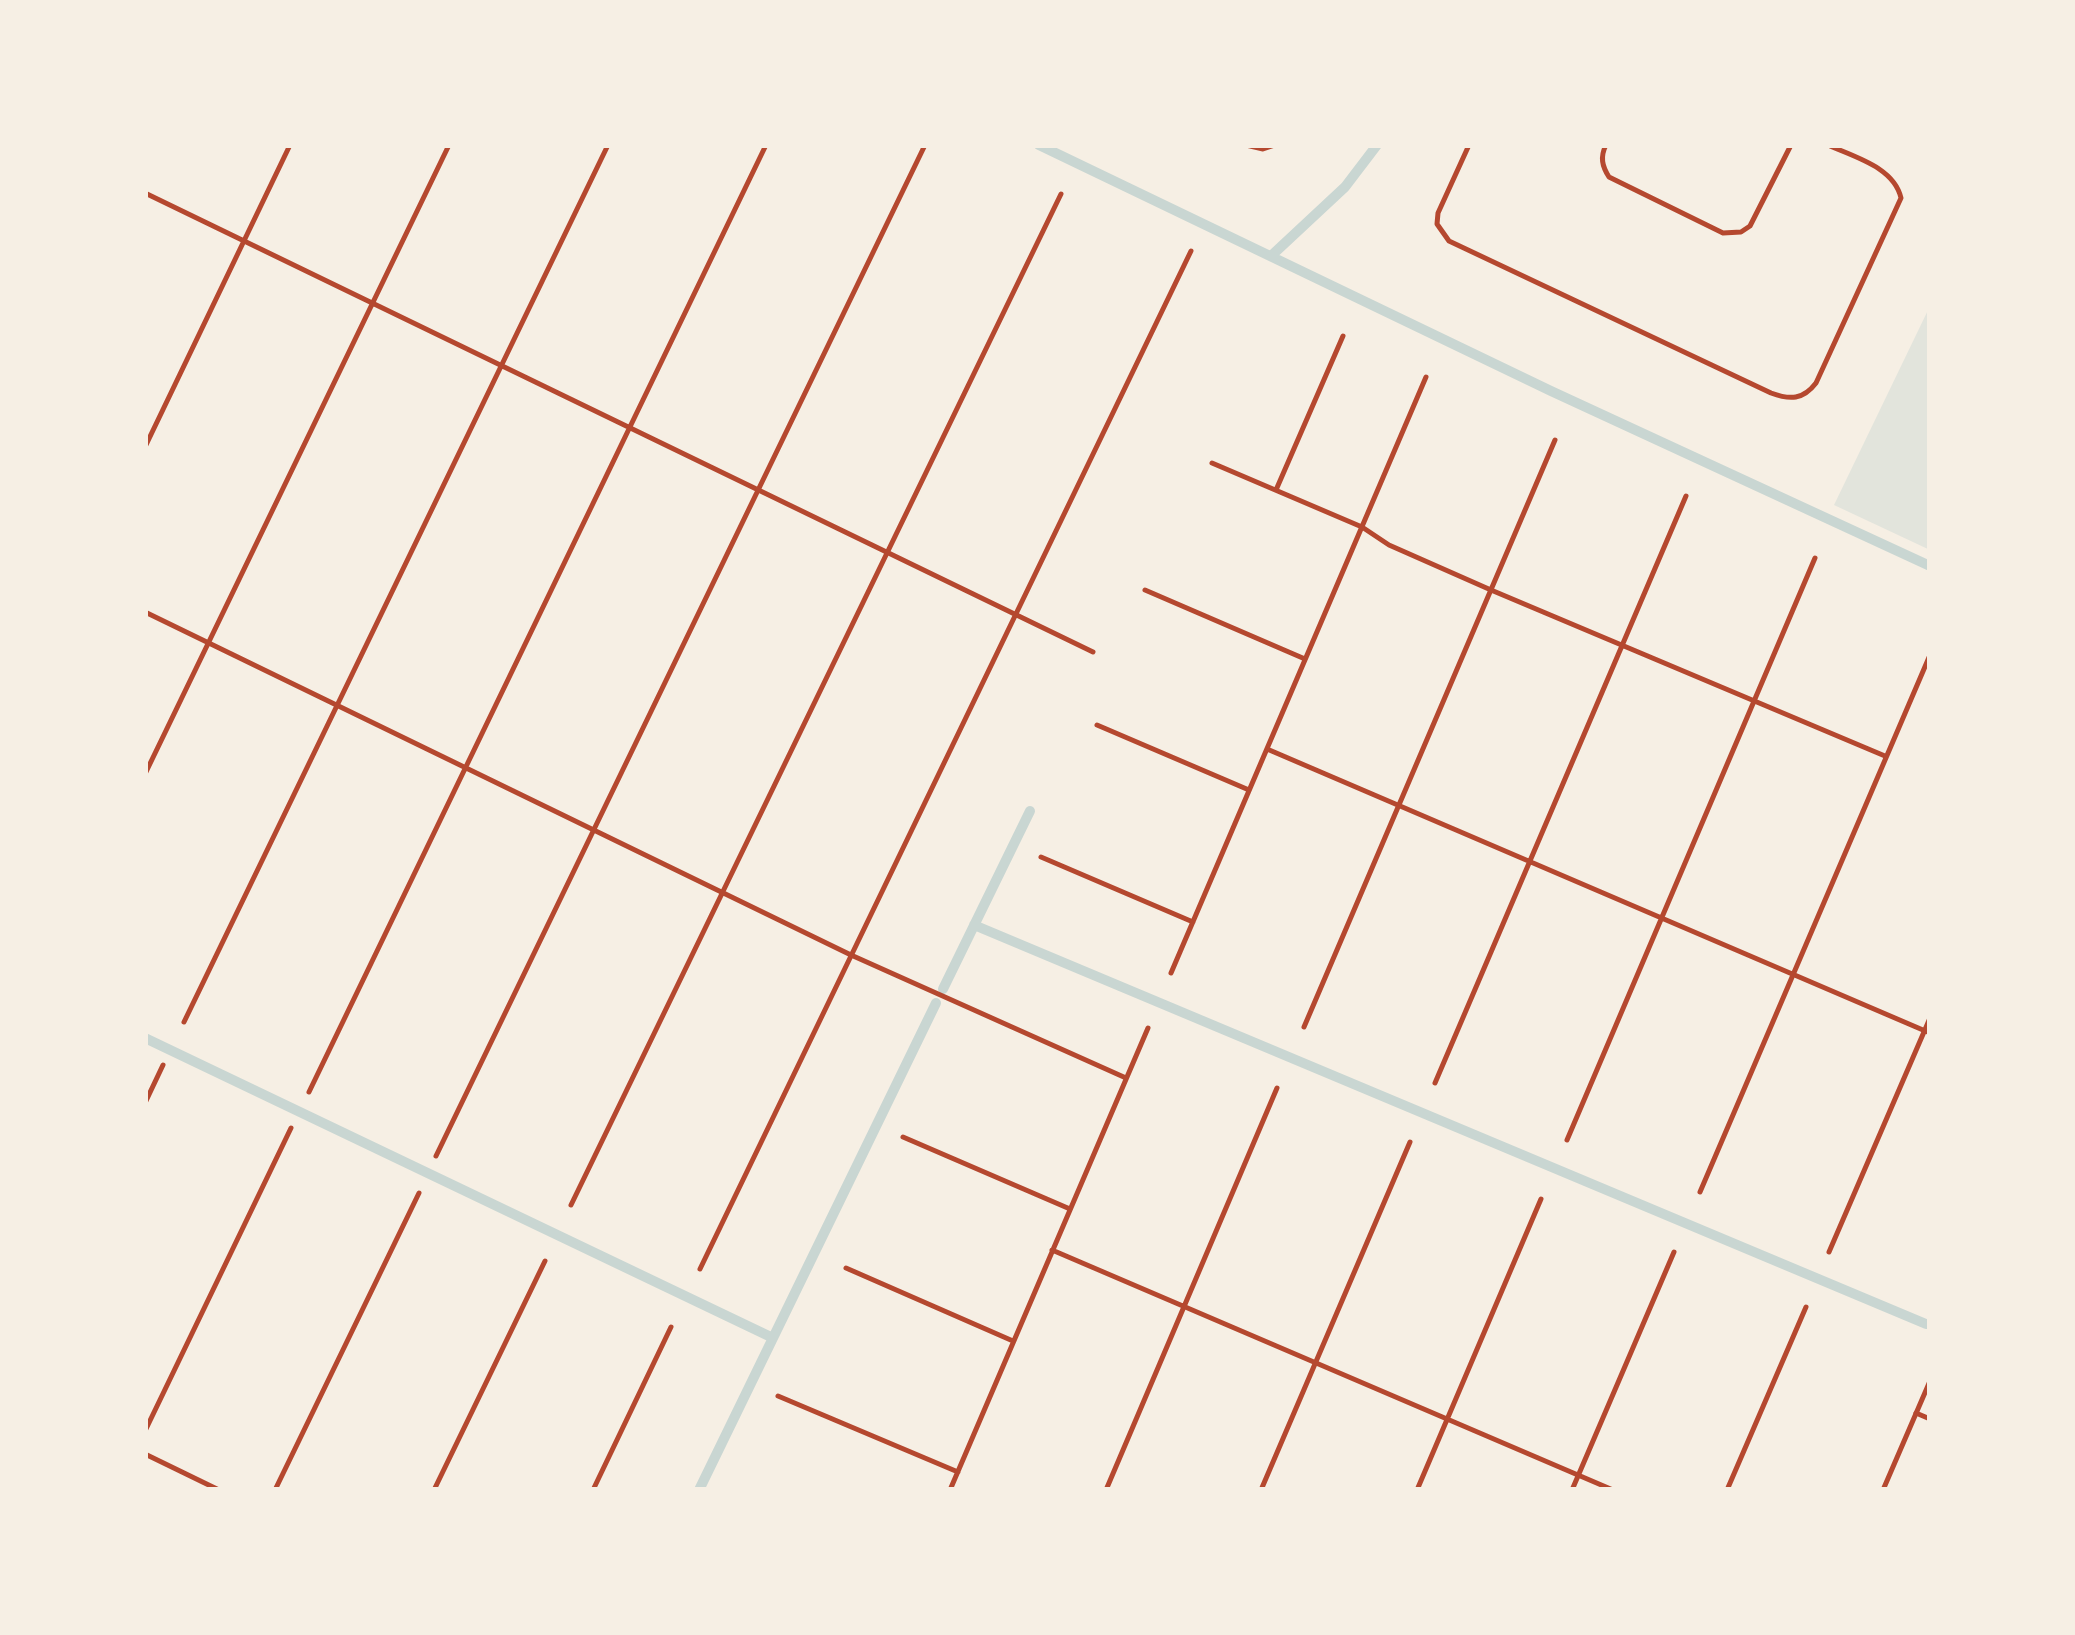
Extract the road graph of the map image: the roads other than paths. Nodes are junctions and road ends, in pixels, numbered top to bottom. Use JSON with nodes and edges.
{"nodes":[{"id":1,"x":290,"y":145,"type":"edge"},
{"id":2,"x":449,"y":145,"type":"edge"},
{"id":3,"x":608,"y":145,"type":"edge"},
{"id":4,"x":766,"y":145,"type":"edge"},
{"id":5,"x":925,"y":145,"type":"edge"},
{"id":6,"x":1246,"y":145,"type":"edge"},
{"id":7,"x":1275,"y":145,"type":"edge"},
{"id":8,"x":1468,"y":145,"type":"edge"},
{"id":9,"x":1606,"y":145,"type":"edge"},
{"id":10,"x":1790,"y":145,"type":"edge"},
{"id":11,"x":1828,"y":145,"type":"edge"},
{"id":12,"x":145,"y":194,"type":"edge"},
{"id":13,"x":1061,"y":194,"type":"dead end"},
{"id":14,"x":244,"y":241,"type":"junction"},
{"id":15,"x":1192,"y":251,"type":"dead end"},
{"id":16,"x":373,"y":304,"type":"junction"},
{"id":17,"x":1342,"y":336,"type":"dead end"},
{"id":18,"x":501,"y":365,"type":"junction"},
{"id":19,"x":1426,"y":377,"type":"dead end"},
{"id":20,"x":630,"y":428,"type":"junction"},
{"id":21,"x":1555,"y":440,"type":"dead end"},
{"id":22,"x":145,"y":447,"type":"edge"},
{"id":23,"x":1212,"y":463,"type":"dead end"},
{"id":24,"x":759,"y":490,"type":"junction"},
{"id":25,"x":1276,"y":490,"type":"junction"},
{"id":26,"x":1686,"y":496,"type":"dead end"},
{"id":27,"x":1362,"y":527,"type":"junction"},
{"id":28,"x":888,"y":552,"type":"junction"},
{"id":29,"x":1815,"y":558,"type":"dead end"},
{"id":30,"x":1145,"y":590,"type":"dead end"},
{"id":31,"x":1491,"y":590,"type":"junction"},
{"id":32,"x":145,"y":612,"type":"edge"},
{"id":33,"x":1016,"y":614,"type":"junction"},
{"id":34,"x":208,"y":643,"type":"junction"},
{"id":35,"x":1622,"y":645,"type":"junction"},
{"id":36,"x":1092,"y":652,"type":"dead end"},
{"id":37,"x":1930,"y":654,"type":"edge"},
{"id":38,"x":1305,"y":658,"type":"junction"},
{"id":39,"x":1927,"y":672,"type":"edge"},
{"id":40,"x":1754,"y":702,"type":"junction"},
{"id":41,"x":336,"y":705,"type":"junction"},
{"id":42,"x":1097,"y":725,"type":"dead end"},
{"id":43,"x":1267,"y":749,"type":"junction"},
{"id":44,"x":1885,"y":756,"type":"junction"},
{"id":45,"x":465,"y":768,"type":"junction"},
{"id":46,"x":145,"y":774,"type":"edge"},
{"id":47,"x":1249,"y":790,"type":"junction"},
{"id":48,"x":1398,"y":805,"type":"junction"},
{"id":49,"x":593,"y":830,"type":"junction"},
{"id":50,"x":1041,"y":857,"type":"dead end"},
{"id":51,"x":1530,"y":862,"type":"junction"},
{"id":52,"x":723,"y":892,"type":"junction"},
{"id":53,"x":1660,"y":918,"type":"junction"},
{"id":54,"x":1192,"y":922,"type":"junction"},
{"id":55,"x":851,"y":954,"type":"junction"},
{"id":56,"x":1170,"y":974,"type":"dead end"},
{"id":57,"x":1793,"y":974,"type":"junction"},
{"id":58,"x":1930,"y":1018,"type":"edge"},
{"id":59,"x":184,"y":1022,"type":"dead end"},
{"id":60,"x":1148,"y":1028,"type":"dead end"},
{"id":61,"x":1304,"y":1028,"type":"dead end"},
{"id":62,"x":1927,"y":1032,"type":"edge"},
{"id":63,"x":163,"y":1066,"type":"dead end"},
{"id":64,"x":1126,"y":1078,"type":"junction"},
{"id":65,"x":1435,"y":1083,"type":"dead end"},
{"id":66,"x":1278,"y":1088,"type":"dead end"},
{"id":67,"x":308,"y":1092,"type":"dead end"},
{"id":68,"x":145,"y":1103,"type":"edge"},
{"id":69,"x":291,"y":1128,"type":"dead end"},
{"id":70,"x":903,"y":1138,"type":"dead end"},
{"id":71,"x":1566,"y":1140,"type":"dead end"},
{"id":72,"x":1410,"y":1142,"type":"dead end"},
{"id":73,"x":436,"y":1156,"type":"dead end"},
{"id":74,"x":1700,"y":1192,"type":"dead end"},
{"id":75,"x":418,"y":1193,"type":"dead end"},
{"id":76,"x":1541,"y":1199,"type":"dead end"},
{"id":77,"x":572,"y":1205,"type":"dead end"},
{"id":78,"x":1070,"y":1209,"type":"junction"},
{"id":79,"x":1052,"y":1250,"type":"junction"},
{"id":80,"x":1674,"y":1252,"type":"dead end"},
{"id":81,"x":1830,"y":1252,"type":"dead end"},
{"id":82,"x":545,"y":1261,"type":"dead end"},
{"id":83,"x":846,"y":1268,"type":"dead end"},
{"id":84,"x":700,"y":1269,"type":"dead end"},
{"id":85,"x":1184,"y":1306,"type":"junction"},
{"id":86,"x":1806,"y":1307,"type":"dead end"},
{"id":87,"x":671,"y":1327,"type":"dead end"},
{"id":88,"x":1014,"y":1341,"type":"junction"},
{"id":89,"x":1316,"y":1363,"type":"junction"},
{"id":90,"x":1930,"y":1381,"type":"edge"},
{"id":91,"x":778,"y":1396,"type":"dead end"},
{"id":92,"x":1916,"y":1413,"type":"junction"},
{"id":93,"x":1448,"y":1419,"type":"junction"},
{"id":94,"x":1930,"y":1419,"type":"edge"},
{"id":95,"x":145,"y":1431,"type":"edge"},
{"id":96,"x":145,"y":1454,"type":"edge"},
{"id":97,"x":958,"y":1472,"type":"junction"},
{"id":98,"x":1578,"y":1475,"type":"junction"},
{"id":99,"x":219,"y":1490,"type":"edge"},
{"id":100,"x":275,"y":1490,"type":"edge"},
{"id":101,"x":434,"y":1490,"type":"edge"},
{"id":102,"x":593,"y":1490,"type":"edge"},
{"id":103,"x":950,"y":1490,"type":"edge"},
{"id":104,"x":1106,"y":1490,"type":"edge"},
{"id":105,"x":1261,"y":1490,"type":"edge"},
{"id":106,"x":1417,"y":1490,"type":"edge"},
{"id":107,"x":1572,"y":1490,"type":"edge"},
{"id":108,"x":1613,"y":1490,"type":"edge"},
{"id":109,"x":1727,"y":1490,"type":"edge"},
{"id":110,"x":1884,"y":1490,"type":"edge"}],
"edges":[{"from":1,"to":14,"type":"street"},
{"from":2,"to":16,"type":"street"},
{"from":3,"to":18,"type":"street"},
{"from":4,"to":20,"type":"street"},
{"from":5,"to":24,"type":"street"},
{"from":6,"to":7,"type":"street"},
{"from":8,"to":11,"type":"street"},
{"from":9,"to":10,"type":"street"},
{"from":12,"to":14,"type":"street"},
{"from":13,"to":28,"type":"street"},
{"from":14,"to":16,"type":"street"},
{"from":14,"to":22,"type":"street"},
{"from":15,"to":33,"type":"street"},
{"from":16,"to":18,"type":"street"},
{"from":16,"to":34,"type":"street"},
{"from":17,"to":25,"type":"street"},
{"from":18,"to":20,"type":"street"},
{"from":18,"to":41,"type":"street"},
{"from":19,"to":27,"type":"street"},
{"from":20,"to":24,"type":"street"},
{"from":20,"to":45,"type":"street"},
{"from":21,"to":31,"type":"street"},
{"from":23,"to":25,"type":"street"},
{"from":24,"to":28,"type":"street"},
{"from":24,"to":49,"type":"street"},
{"from":25,"to":27,"type":"street"},
{"from":26,"to":35,"type":"street"},
{"from":27,"to":31,"type":"street"},
{"from":27,"to":38,"type":"street"},
{"from":28,"to":33,"type":"street"},
{"from":28,"to":52,"type":"street"},
{"from":29,"to":40,"type":"street"},
{"from":30,"to":38,"type":"street"},
{"from":31,"to":35,"type":"street"},
{"from":31,"to":48,"type":"street"},
{"from":32,"to":34,"type":"street"},
{"from":33,"to":36,"type":"street"},
{"from":33,"to":55,"type":"street"},
{"from":34,"to":41,"type":"street"},
{"from":34,"to":46,"type":"street"},
{"from":35,"to":40,"type":"street"},
{"from":35,"to":51,"type":"street"},
{"from":37,"to":39,"type":"street"},
{"from":38,"to":43,"type":"street"},
{"from":39,"to":44,"type":"street"},
{"from":40,"to":44,"type":"street"},
{"from":40,"to":53,"type":"street"},
{"from":41,"to":45,"type":"street"},
{"from":41,"to":59,"type":"street"},
{"from":42,"to":47,"type":"street"},
{"from":43,"to":47,"type":"street"},
{"from":43,"to":48,"type":"street"},
{"from":44,"to":57,"type":"street"},
{"from":45,"to":49,"type":"street"},
{"from":45,"to":67,"type":"street"},
{"from":47,"to":54,"type":"street"},
{"from":48,"to":51,"type":"street"},
{"from":48,"to":61,"type":"street"},
{"from":49,"to":52,"type":"street"},
{"from":49,"to":73,"type":"street"},
{"from":50,"to":54,"type":"street"},
{"from":51,"to":53,"type":"street"},
{"from":51,"to":65,"type":"street"},
{"from":52,"to":55,"type":"street"},
{"from":52,"to":77,"type":"street"},
{"from":53,"to":57,"type":"street"},
{"from":53,"to":71,"type":"street"},
{"from":54,"to":56,"type":"street"},
{"from":55,"to":64,"type":"street"},
{"from":55,"to":84,"type":"street"},
{"from":57,"to":62,"type":"street"},
{"from":57,"to":74,"type":"street"},
{"from":58,"to":62,"type":"street"},
{"from":60,"to":64,"type":"street"},
{"from":62,"to":81,"type":"street"},
{"from":63,"to":68,"type":"street"},
{"from":64,"to":78,"type":"street"},
{"from":66,"to":85,"type":"street"},
{"from":69,"to":95,"type":"street"},
{"from":70,"to":78,"type":"street"},
{"from":72,"to":89,"type":"street"},
{"from":75,"to":100,"type":"street"},
{"from":76,"to":93,"type":"street"},
{"from":78,"to":79,"type":"street"},
{"from":79,"to":85,"type":"street"},
{"from":79,"to":88,"type":"street"},
{"from":80,"to":98,"type":"street"},
{"from":82,"to":101,"type":"street"},
{"from":83,"to":88,"type":"street"},
{"from":85,"to":89,"type":"street"},
{"from":85,"to":104,"type":"street"},
{"from":86,"to":109,"type":"street"},
{"from":87,"to":102,"type":"street"},
{"from":88,"to":97,"type":"street"},
{"from":89,"to":93,"type":"street"},
{"from":89,"to":105,"type":"street"},
{"from":90,"to":92,"type":"street"},
{"from":91,"to":97,"type":"street"},
{"from":92,"to":94,"type":"street"},
{"from":92,"to":110,"type":"street"},
{"from":93,"to":98,"type":"street"},
{"from":93,"to":106,"type":"street"},
{"from":96,"to":99,"type":"street"},
{"from":97,"to":103,"type":"street"},
{"from":98,"to":107,"type":"street"},
{"from":98,"to":108,"type":"street"}]}
